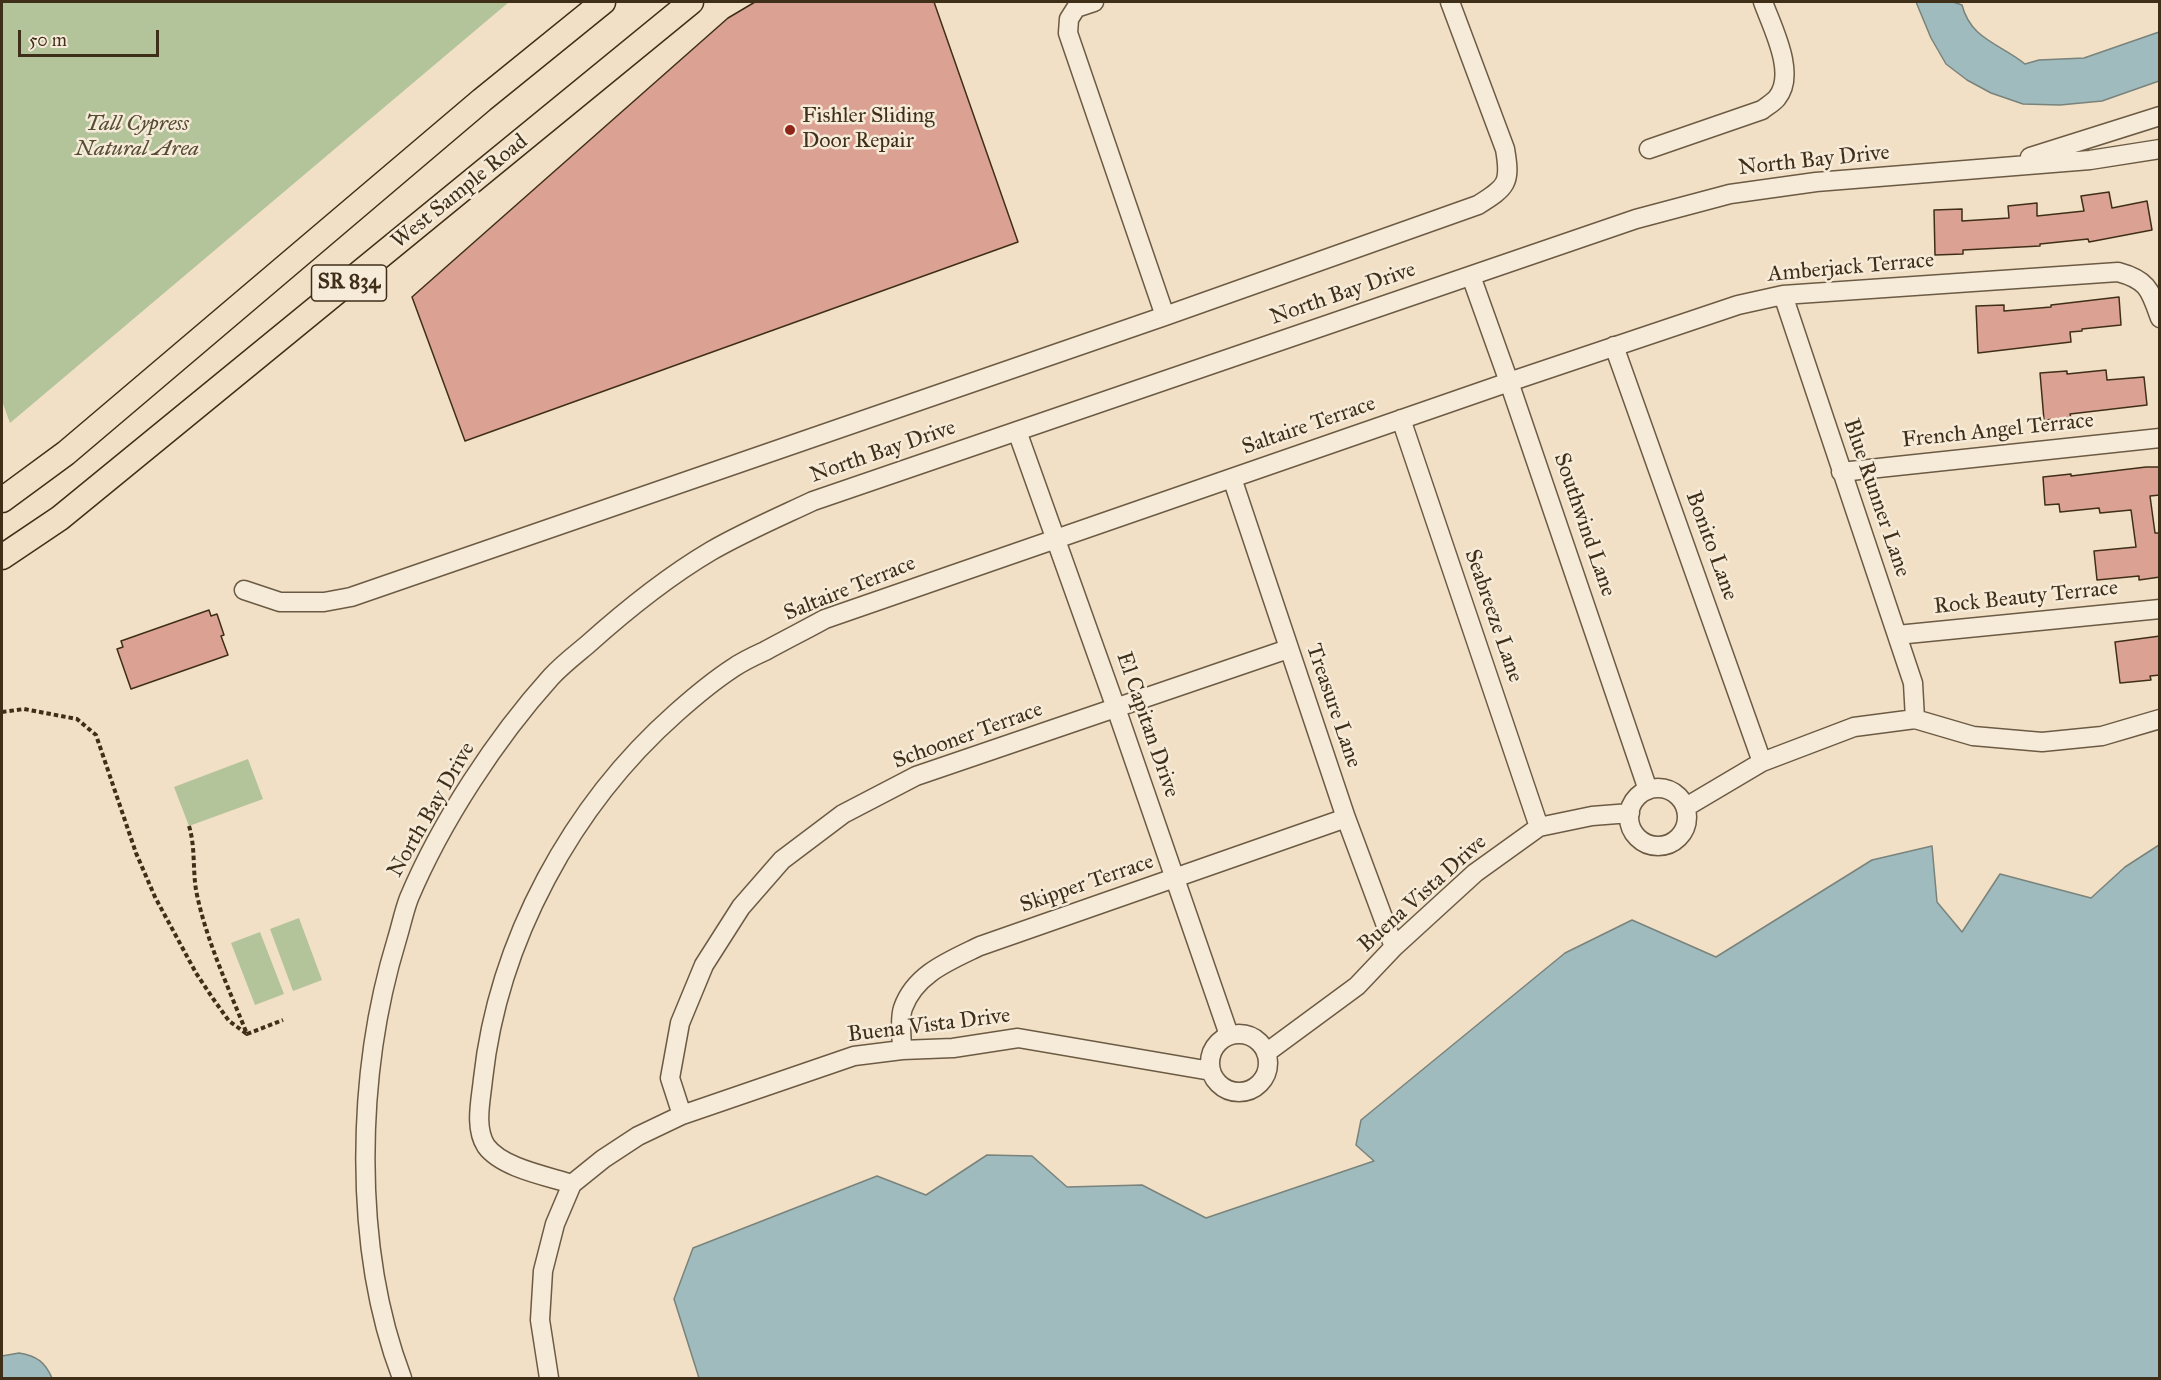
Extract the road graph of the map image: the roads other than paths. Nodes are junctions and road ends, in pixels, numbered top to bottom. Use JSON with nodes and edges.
{"nodes":[{"id":1,"x":603,"y":2,"type":"edge"},
{"id":2,"x":691,"y":2,"type":"edge"},
{"id":3,"x":1094,"y":2,"type":"edge"},
{"id":4,"x":1450,"y":2,"type":"edge"},
{"id":5,"x":1763,"y":2,"type":"edge"},
{"id":6,"x":2160,"y":116,"type":"edge"},
{"id":7,"x":1649,"y":149,"type":"dead end"},
{"id":8,"x":2160,"y":149,"type":"edge"},
{"id":9,"x":1997,"y":166,"type":"junction"},
{"id":10,"x":1471,"y":276,"type":"junction"},
{"id":11,"x":1783,"y":295,"type":"junction"},
{"id":12,"x":1165,"y":316,"type":"junction"},
{"id":13,"x":2160,"y":318,"type":"edge"},
{"id":14,"x":1614,"y":346,"type":"junction"},
{"id":15,"x":1509,"y":382,"type":"junction"},
{"id":16,"x":1401,"y":419,"type":"junction"},
{"id":17,"x":1017,"y":431,"type":"junction"},
{"id":18,"x":2160,"y":438,"type":"edge"},
{"id":19,"x":1841,"y":472,"type":"junction"},
{"id":20,"x":1232,"y":478,"type":"junction"},
{"id":21,"x":2,"y":500,"type":"edge"},
{"id":22,"x":1056,"y":539,"type":"junction"},
{"id":23,"x":2,"y":557,"type":"edge"},
{"id":24,"x":244,"y":590,"type":"dead end"},
{"id":25,"x":2160,"y":609,"type":"edge"},
{"id":26,"x":1897,"y":635,"type":"junction"},
{"id":27,"x":1288,"y":649,"type":"junction"},
{"id":28,"x":1116,"y":708,"type":"junction"},
{"id":29,"x":1915,"y":719,"type":"junction"},
{"id":30,"x":2160,"y":719,"type":"edge"},
{"id":31,"x":1762,"y":762,"type":"junction"},
{"id":32,"x":1648,"y":790,"type":"junction"},
{"id":33,"x":1686,"y":807,"type":"junction"},
{"id":34,"x":1630,"y":813,"type":"junction"},
{"id":35,"x":1346,"y":818,"type":"junction"},
{"id":36,"x":1539,"y":827,"type":"junction"},
{"id":37,"x":1174,"y":879,"type":"junction"},
{"id":38,"x":1394,"y":947,"type":"junction"},
{"id":39,"x":1229,"y":1035,"type":"junction"},
{"id":40,"x":902,"y":1050,"type":"junction"},
{"id":41,"x":1266,"y":1053,"type":"junction"},
{"id":42,"x":1211,"y":1071,"type":"junction"},
{"id":43,"x":682,"y":1115,"type":"junction"},
{"id":44,"x":572,"y":1184,"type":"junction"},
{"id":45,"x":402,"y":1378,"type":"edge"},
{"id":46,"x":549,"y":1378,"type":"edge"}],
"edges":[{"from":1,"to":21,"type":"main road","number":"SR 834"},
{"from":2,"to":23,"type":"main road","name":"West Sample Road","number":"SR 834"},
{"from":3,"to":12,"type":"street"},
{"from":4,"to":12,"type":"street"},
{"from":5,"to":7,"type":"street"},
{"from":6,"to":9,"type":"street","name":"North Bay Drive"},
{"from":8,"to":9,"type":"street","name":"North Bay Drive"},
{"from":9,"to":10,"type":"street","name":"North Bay Drive"},
{"from":10,"to":15,"type":"street","name":"Southwind Lane"},
{"from":10,"to":17,"type":"street","name":"North Bay Drive"},
{"from":11,"to":13,"type":"street","name":"Amberjack Terrace"},
{"from":11,"to":14,"type":"street","name":"Amberjack Terrace"},
{"from":11,"to":19,"type":"street","name":"Blue Runner Lane"},
{"from":12,"to":24,"type":"street"},
{"from":14,"to":15,"type":"street","name":"Amberjack Terrace"},
{"from":14,"to":31,"type":"street","name":"Bonito Lane"},
{"from":15,"to":16,"type":"street","name":"Saltaire Terrace"},
{"from":15,"to":32,"type":"street","name":"Southwind Lane"},
{"from":16,"to":20,"type":"street","name":"Saltaire Terrace"},
{"from":16,"to":36,"type":"street","name":"Seabreeze Lane"},
{"from":17,"to":22,"type":"street","name":"El Capitan Drive"},
{"from":17,"to":45,"type":"street","name":"North Bay Drive"},
{"from":18,"to":19,"type":"street","name":"French Angel Terrace"},
{"from":19,"to":26,"type":"street","name":"Blue Runner Lane"},
{"from":20,"to":22,"type":"street","name":"Saltaire Terrace"},
{"from":20,"to":27,"type":"street","name":"Treasure Lane"},
{"from":22,"to":28,"type":"street","name":"El Capitan Drive"},
{"from":22,"to":44,"type":"street","name":"Saltaire Terrace"},
{"from":25,"to":26,"type":"street","name":"Rock Beauty Terrace"},
{"from":26,"to":29,"type":"street","name":"Blue Runner Lane"},
{"from":27,"to":28,"type":"street","name":"Schooner Terrace"},
{"from":27,"to":35,"type":"street","name":"Treasure Lane"},
{"from":28,"to":37,"type":"street","name":"El Capitan Drive"},
{"from":28,"to":43,"type":"street","name":"Schooner Terrace"},
{"from":29,"to":30,"type":"street"},
{"from":29,"to":31,"type":"street"},
{"from":31,"to":33,"type":"street"},
{"from":32,"to":33,"type":"street"},
{"from":32,"to":34,"type":"street"},
{"from":33,"to":34,"type":"street"},
{"from":34,"to":36,"type":"street","name":"Buena Vista Drive"},
{"from":35,"to":37,"type":"street","name":"Skipper Terrace"},
{"from":35,"to":38,"type":"street","name":"Treasure Lane"},
{"from":36,"to":38,"type":"street","name":"Buena Vista Drive"},
{"from":37,"to":39,"type":"street","name":"El Capitan Drive"},
{"from":37,"to":40,"type":"street","name":"Skipper Terrace"},
{"from":38,"to":41,"type":"street","name":"Buena Vista Drive"},
{"from":39,"to":41,"type":"street"},
{"from":39,"to":42,"type":"street"},
{"from":40,"to":42,"type":"street","name":"Buena Vista Drive"},
{"from":40,"to":43,"type":"street","name":"Buena Vista Drive"},
{"from":41,"to":42,"type":"street"},
{"from":43,"to":44,"type":"street","name":"Buena Vista Drive"},
{"from":44,"to":46,"type":"street"}]}
